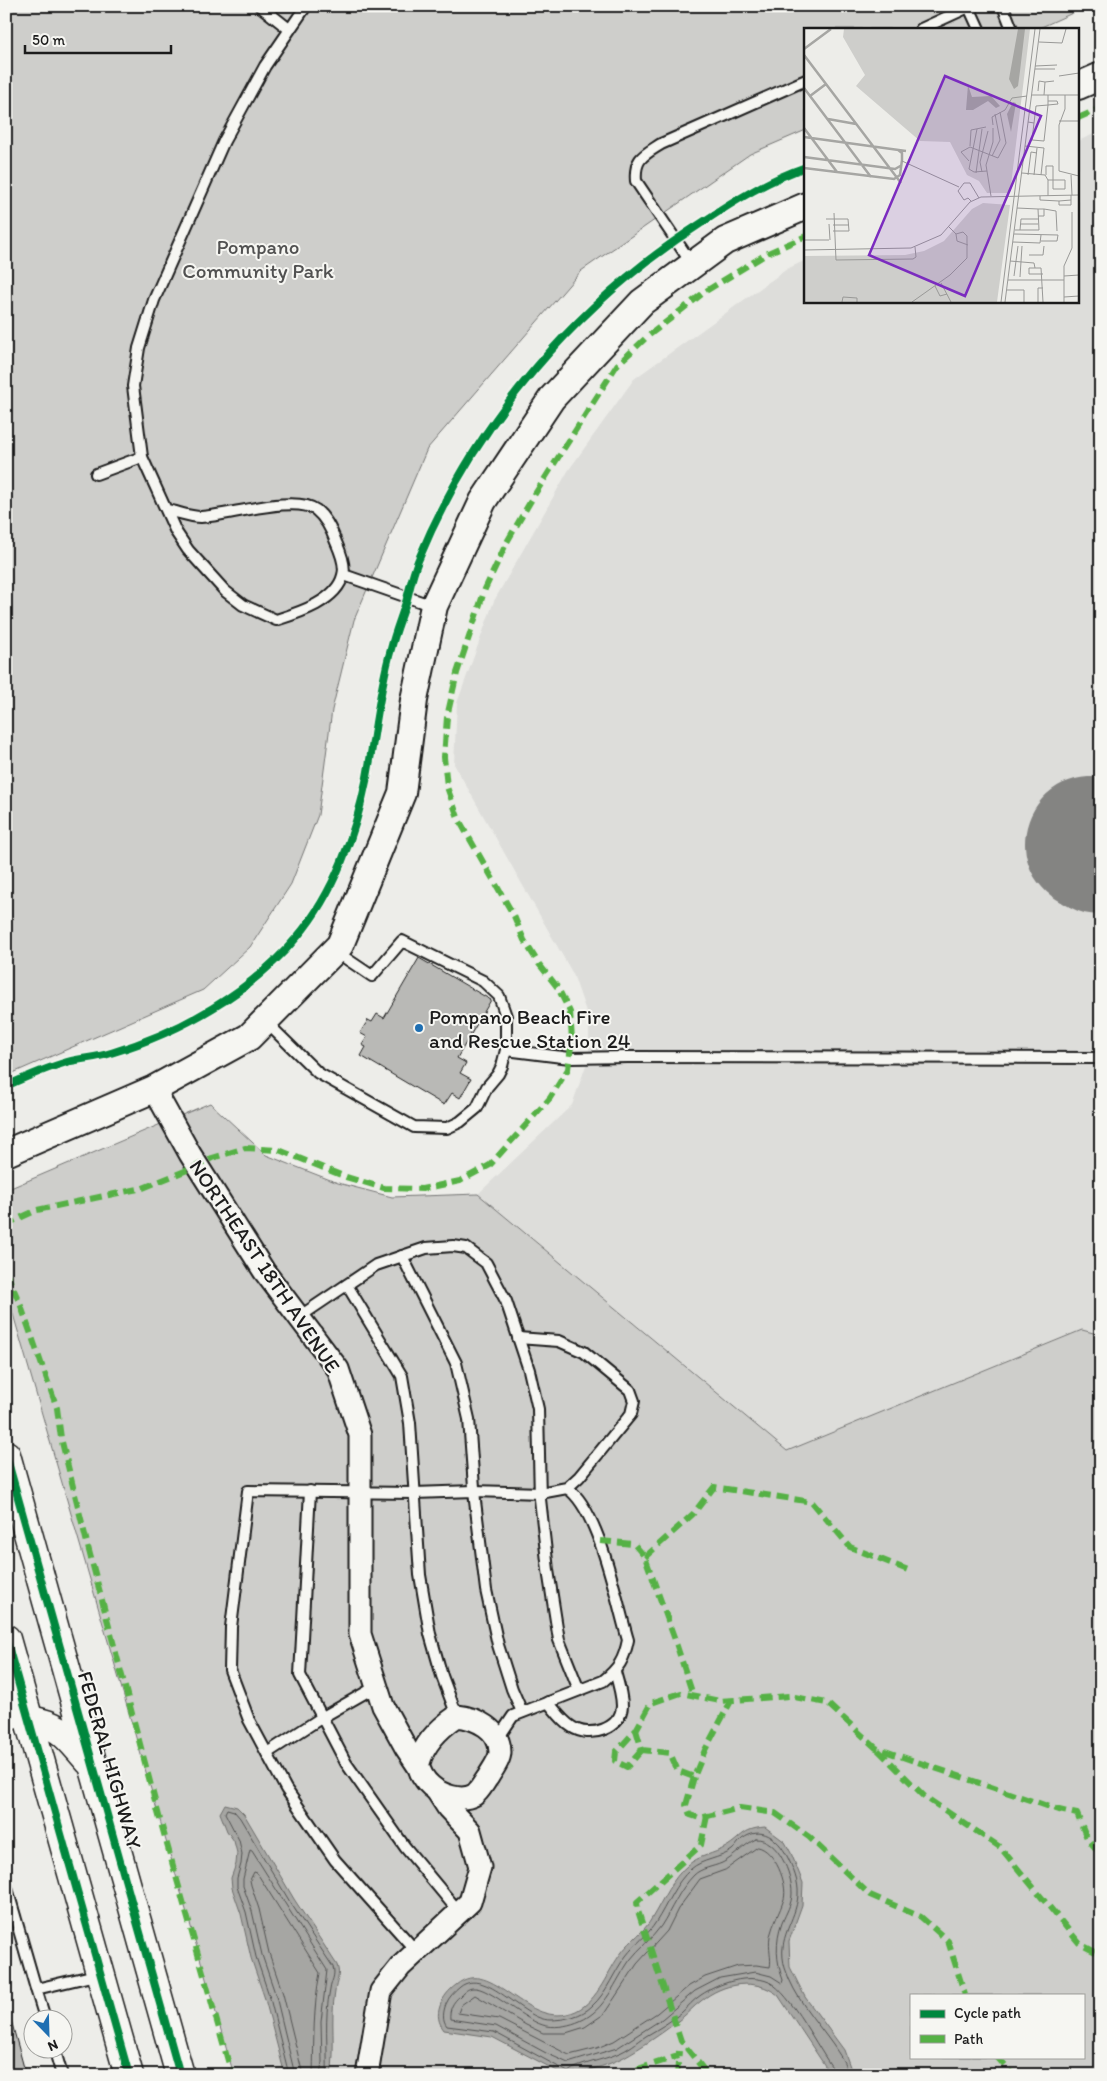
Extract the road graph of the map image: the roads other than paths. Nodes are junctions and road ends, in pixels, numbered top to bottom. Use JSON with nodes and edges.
{"nodes":[{"id":1,"x":260,"y":6,"type":"edge"},
{"id":2,"x":306,"y":6,"type":"edge"},
{"id":3,"x":1002,"y":6,"type":"edge"},
{"id":4,"x":970,"y":7,"type":"edge"},
{"id":5,"x":956,"y":9,"type":"edge"},
{"id":6,"x":923,"y":28,"type":"edge"},
{"id":7,"x":978,"y":28,"type":"edge"},
{"id":8,"x":1012,"y":28,"type":"edge"},
{"id":9,"x":289,"y":29,"type":"junction"},
{"id":10,"x":1101,"y":76,"type":"edge"},
{"id":11,"x":804,"y":81,"type":"edge"},
{"id":12,"x":1080,"y":85,"type":"edge"},
{"id":13,"x":804,"y":207,"type":"edge"},
{"id":14,"x":693,"y":265,"type":"junction"},
{"id":15,"x":142,"y":456,"type":"junction"},
{"id":16,"x":96,"y":474,"type":"dead end"},
{"id":17,"x":167,"y":510,"type":"junction"},
{"id":18,"x":344,"y":575,"type":"junction"},
{"id":19,"x":434,"y":606,"type":"junction"},
{"id":20,"x":334,"y":950,"type":"junction"},
{"id":21,"x":265,"y":1021,"type":"junction"},
{"id":22,"x":506,"y":1050,"type":"junction"},
{"id":23,"x":1101,"y":1058,"type":"edge"},
{"id":24,"x":154,"y":1089,"type":"junction"},
{"id":25,"x":6,"y":1153,"type":"edge"},
{"id":26,"x":402,"y":1256,"type":"junction"},
{"id":27,"x":347,"y":1285,"type":"junction"},
{"id":28,"x":299,"y":1317,"type":"junction"},
{"id":29,"x":518,"y":1338,"type":"junction"},
{"id":30,"x":6,"y":1455,"type":"edge"},
{"id":31,"x":567,"y":1488,"type":"junction"},
{"id":32,"x":310,"y":1491,"type":"junction"},
{"id":33,"x":474,"y":1491,"type":"junction"},
{"id":34,"x":360,"y":1492,"type":"junction"},
{"id":35,"x":414,"y":1493,"type":"junction"},
{"id":36,"x":540,"y":1493,"type":"junction"},
{"id":37,"x":6,"y":1639,"type":"edge"},
{"id":38,"x":615,"y":1672,"type":"junction"},
{"id":39,"x":376,"y":1686,"type":"junction"},
{"id":40,"x":578,"y":1690,"type":"junction"},
{"id":41,"x":548,"y":1702,"type":"junction"},
{"id":42,"x":522,"y":1712,"type":"junction"},
{"id":43,"x":457,"y":1716,"type":"junction"},
{"id":44,"x":321,"y":1718,"type":"junction"},
{"id":45,"x":18,"y":1723,"type":"edge"},
{"id":46,"x":496,"y":1741,"type":"junction"},
{"id":47,"x":266,"y":1753,"type":"junction"},
{"id":48,"x":93,"y":1766,"type":"junction"},
{"id":49,"x":418,"y":1766,"type":"junction"},
{"id":50,"x":437,"y":1791,"type":"junction"},
{"id":51,"x":474,"y":1795,"type":"junction"},
{"id":52,"x":470,"y":1831,"type":"junction"},
{"id":53,"x":6,"y":1885,"type":"edge"},
{"id":54,"x":459,"y":1912,"type":"junction"},
{"id":55,"x":416,"y":1951,"type":"junction"},
{"id":56,"x":100,"y":1974,"type":"junction"},
{"id":57,"x":36,"y":1989,"type":"junction"},
{"id":58,"x":42,"y":2008,"type":"edge"},
{"id":59,"x":57,"y":2058,"type":"edge"},
{"id":60,"x":62,"y":2075,"type":"edge"},
{"id":61,"x":129,"y":2075,"type":"edge"},
{"id":62,"x":180,"y":2075,"type":"edge"},
{"id":63,"x":367,"y":2075,"type":"edge"}],
"edges":[{"from":1,"to":9,"type":"lane"},
{"from":2,"to":9,"type":"lane"},
{"from":3,"to":8,"type":"lane"},
{"from":4,"to":5,"type":"lane"},
{"from":4,"to":7,"type":"lane"},
{"from":5,"to":6,"type":"lane"},
{"from":9,"to":15,"type":"lane"},
{"from":10,"to":12,"type":"street"},
{"from":11,"to":14,"type":"lane"},
{"from":13,"to":14,"type":"street"},
{"from":14,"to":19,"type":"street"},
{"from":15,"to":16,"type":"lane"},
{"from":15,"to":17,"type":"lane"},
{"from":17,"to":18,"type":"lane"},
{"from":17,"to":18,"type":"lane"},
{"from":18,"to":19,"type":"lane"},
{"from":19,"to":20,"type":"street"},
{"from":20,"to":21,"type":"street"},
{"from":20,"to":22,"type":"lane"},
{"from":21,"to":22,"type":"lane"},
{"from":21,"to":24,"type":"street"},
{"from":22,"to":23,"type":"lane"},
{"from":24,"to":25,"type":"street"},
{"from":24,"to":28,"type":"street","name":"NORTHEAST 18TH AVENUE"},
{"from":26,"to":27,"type":"lane"},
{"from":26,"to":29,"type":"lane"},
{"from":26,"to":33,"type":"lane"},
{"from":27,"to":28,"type":"lane"},
{"from":27,"to":35,"type":"lane"},
{"from":28,"to":34,"type":"street","name":"NORTHEAST 18TH AVENUE"},
{"from":29,"to":31,"type":"lane"},
{"from":29,"to":36,"type":"lane"},
{"from":30,"to":48,"type":"main road","name":"FEDERAL HIGHWAY"},
{"from":31,"to":36,"type":"lane"},
{"from":31,"to":38,"type":"lane"},
{"from":32,"to":34,"type":"lane"},
{"from":32,"to":44,"type":"lane"},
{"from":32,"to":47,"type":"lane"},
{"from":33,"to":35,"type":"lane"},
{"from":33,"to":36,"type":"lane"},
{"from":33,"to":42,"type":"lane"},
{"from":34,"to":35,"type":"lane"},
{"from":34,"to":39,"type":"street","name":"NORTHEAST 18TH AVENUE"},
{"from":35,"to":43,"type":"lane"},
{"from":36,"to":40,"type":"lane"},
{"from":37,"to":45,"type":"main road"},
{"from":38,"to":40,"type":"lane"},
{"from":38,"to":41,"type":"lane"},
{"from":39,"to":44,"type":"lane"},
{"from":39,"to":49,"type":"street","name":"NORTHEAST 18TH AVENUE"},
{"from":40,"to":41,"type":"lane"},
{"from":41,"to":42,"type":"lane"},
{"from":42,"to":46,"type":"lane"},
{"from":43,"to":46,"type":"street"},
{"from":43,"to":49,"type":"street"},
{"from":44,"to":47,"type":"lane"},
{"from":44,"to":54,"type":"lane"},
{"from":45,"to":48,"type":"main road"},
{"from":45,"to":56,"type":"main road"},
{"from":46,"to":51,"type":"street"},
{"from":47,"to":55,"type":"lane"},
{"from":48,"to":62,"type":"main road","name":"FEDERAL HIGHWAY"},
{"from":49,"to":50,"type":"street"},
{"from":50,"to":51,"type":"street"},
{"from":50,"to":52,"type":"street"},
{"from":51,"to":52,"type":"street"},
{"from":52,"to":54,"type":"street"},
{"from":53,"to":57,"type":"lane"},
{"from":54,"to":55,"type":"street"},
{"from":55,"to":63,"type":"street"},
{"from":56,"to":57,"type":"lane"},
{"from":56,"to":61,"type":"main road"},
{"from":57,"to":58,"type":"lane"},
{"from":59,"to":60,"type":"lane"}]}
